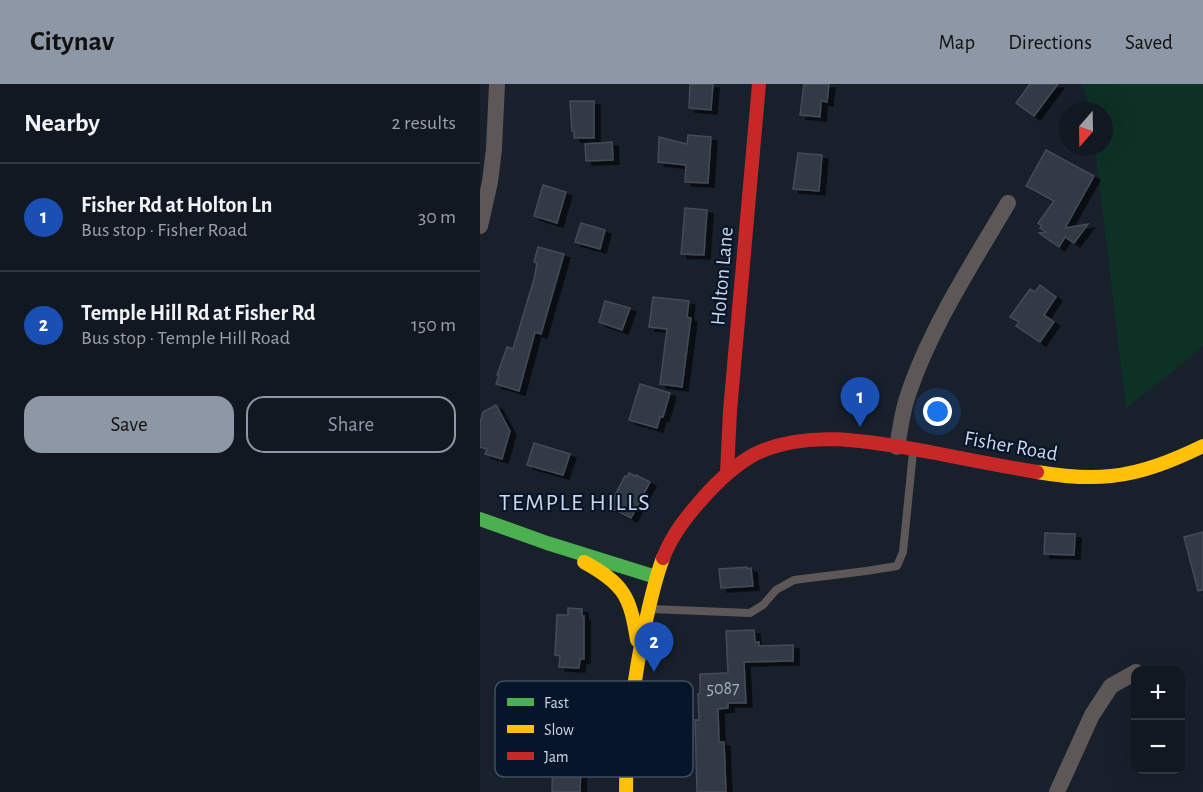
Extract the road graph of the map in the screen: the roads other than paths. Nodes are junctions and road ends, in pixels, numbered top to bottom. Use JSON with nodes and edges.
{"nodes":[{"id":1,"x":497,"y":84,"type":"edge"},
{"id":2,"x":759,"y":84,"type":"edge"},
{"id":3,"x":487,"y":148,"type":"edge"},
{"id":4,"x":1008,"y":203,"type":"dead end"},
{"id":5,"x":480,"y":226,"type":"edge"},
{"id":6,"x":905,"y":448,"type":"junction"},
{"id":7,"x":1202,"y":450,"type":"edge"},
{"id":8,"x":728,"y":472,"type":"junction"},
{"id":9,"x":480,"y":519,"type":"edge"},
{"id":10,"x":548,"y":543,"type":"junction"},
{"id":11,"x":656,"y":578,"type":"junction"},
{"id":12,"x":649,"y":609,"type":"junction"},
{"id":13,"x":639,"y":652,"type":"junction"},
{"id":14,"x":1131,"y":674,"type":"edge"},
{"id":15,"x":635,"y":681,"type":"edge"},
{"id":16,"x":1057,"y":792,"type":"edge"}],
"edges":[{"from":1,"to":3,"type":"street"},
{"from":2,"to":8,"type":"street","name":"Holton Lane"},
{"from":3,"to":5,"type":"street"},
{"from":4,"to":6,"type":"street"},
{"from":6,"to":7,"type":"street","name":"Fisher Road"},
{"from":6,"to":8,"type":"street","name":"Fisher Road"},
{"from":6,"to":12,"type":"lane"},
{"from":8,"to":11,"type":"street","name":"Fisher Road"},
{"from":9,"to":10,"type":"street"},
{"from":10,"to":11,"type":"street"},
{"from":10,"to":13,"type":"street"},
{"from":11,"to":12,"type":"street","name":"Fisher Road"},
{"from":12,"to":13,"type":"street","name":"Fisher Road"},
{"from":13,"to":15,"type":"street"},
{"from":14,"to":16,"type":"street"}]}
